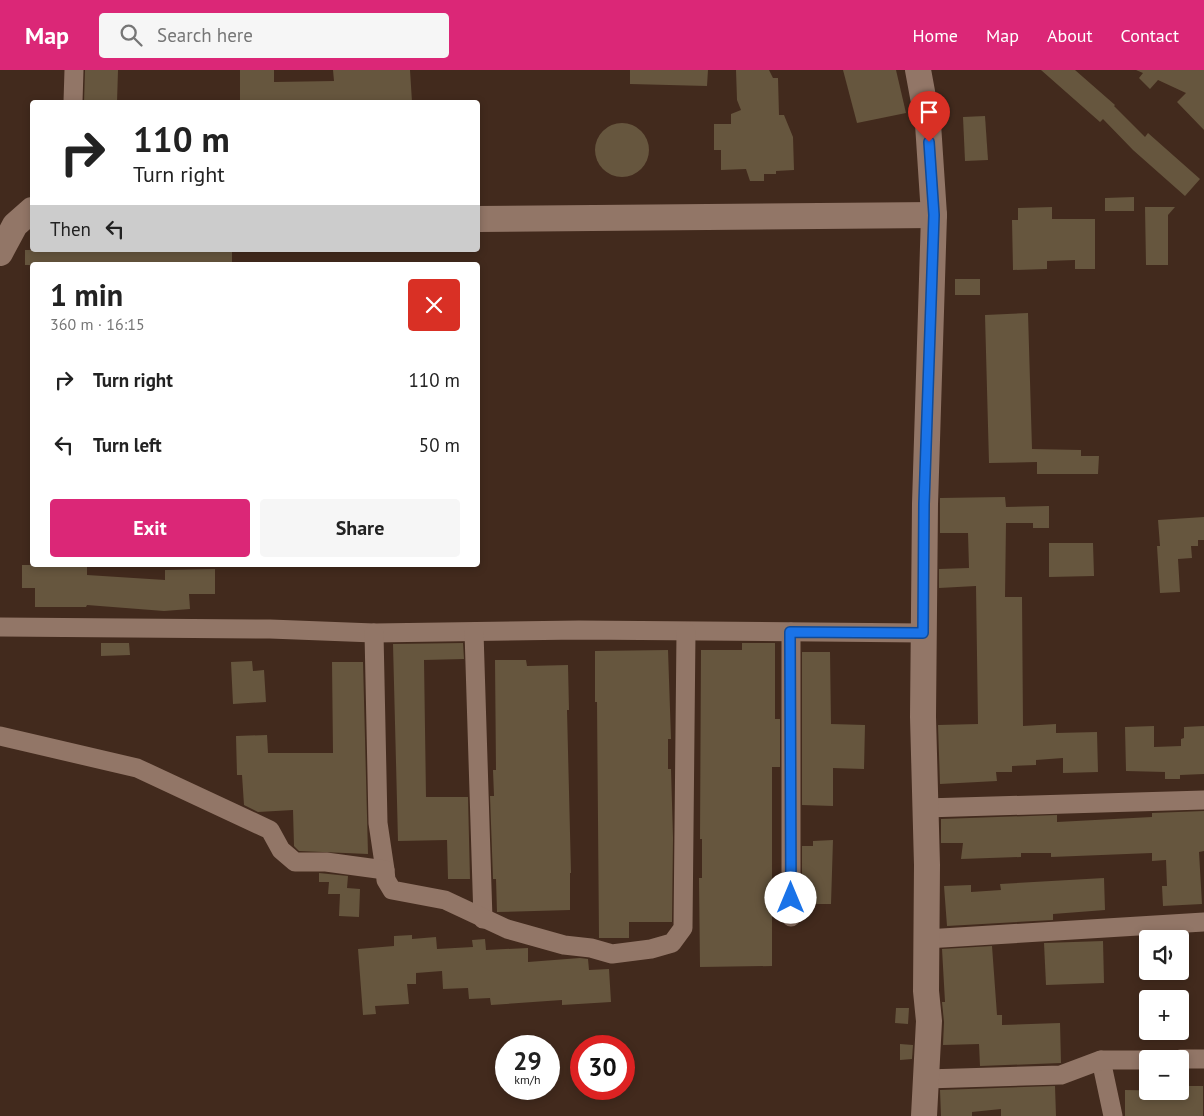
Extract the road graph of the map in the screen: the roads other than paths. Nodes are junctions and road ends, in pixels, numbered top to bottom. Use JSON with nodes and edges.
{"nodes":[{"id":1,"x":74,"y":70,"type":"edge"},
{"id":2,"x":918,"y":70,"type":"edge"},
{"id":3,"x":73,"y":100,"type":"edge"},
{"id":4,"x":30,"y":212,"type":"edge"},
{"id":5,"x":934,"y":215,"type":"junction"},
{"id":6,"x":480,"y":219,"type":"edge"},
{"id":7,"x":0,"y":254,"type":"edge"},
{"id":8,"x":0,"y":627,"type":"edge"},
{"id":9,"x":474,"y":632,"type":"junction"},
{"id":10,"x":686,"y":632,"type":"junction"},
{"id":11,"x":790,"y":632,"type":"junction"},
{"id":12,"x":374,"y":633,"type":"junction"},
{"id":13,"x":923,"y":633,"type":"junction"},
{"id":14,"x":0,"y":736,"type":"edge"},
{"id":15,"x":1204,"y":800,"type":"edge"},
{"id":16,"x":926,"y":808,"type":"junction"},
{"id":17,"x":385,"y":870,"type":"junction"},
{"id":18,"x":791,"y":918,"type":"dead end"},
{"id":19,"x":483,"y":919,"type":"junction"},
{"id":20,"x":1204,"y":922,"type":"edge"},
{"id":21,"x":926,"y":939,"type":"junction"},
{"id":22,"x":1189,"y":1059,"type":"edge"},
{"id":23,"x":1204,"y":1059,"type":"edge"},
{"id":24,"x":1101,"y":1060,"type":"junction"},
{"id":25,"x":1139,"y":1060,"type":"edge"},
{"id":26,"x":926,"y":1079,"type":"junction"},
{"id":27,"x":924,"y":1116,"type":"edge"},
{"id":28,"x":1113,"y":1116,"type":"edge"}],
"edges":[{"from":1,"to":3,"type":"street"},
{"from":2,"to":5,"type":"street"},
{"from":4,"to":7,"type":"street"},
{"from":5,"to":6,"type":"street"},
{"from":5,"to":13,"type":"street"},
{"from":8,"to":12,"type":"street"},
{"from":9,"to":10,"type":"street"},
{"from":9,"to":12,"type":"street"},
{"from":9,"to":19,"type":"street"},
{"from":10,"to":11,"type":"street"},
{"from":10,"to":19,"type":"street"},
{"from":11,"to":13,"type":"street"},
{"from":11,"to":18,"type":"street"},
{"from":12,"to":17,"type":"street"},
{"from":13,"to":16,"type":"street"},
{"from":14,"to":17,"type":"street"},
{"from":15,"to":16,"type":"street"},
{"from":16,"to":21,"type":"street"},
{"from":17,"to":19,"type":"street"},
{"from":20,"to":21,"type":"street"},
{"from":21,"to":26,"type":"street"},
{"from":22,"to":23,"type":"street"},
{"from":24,"to":25,"type":"street"},
{"from":24,"to":26,"type":"street"},
{"from":24,"to":28,"type":"street"},
{"from":26,"to":27,"type":"street"}]}
